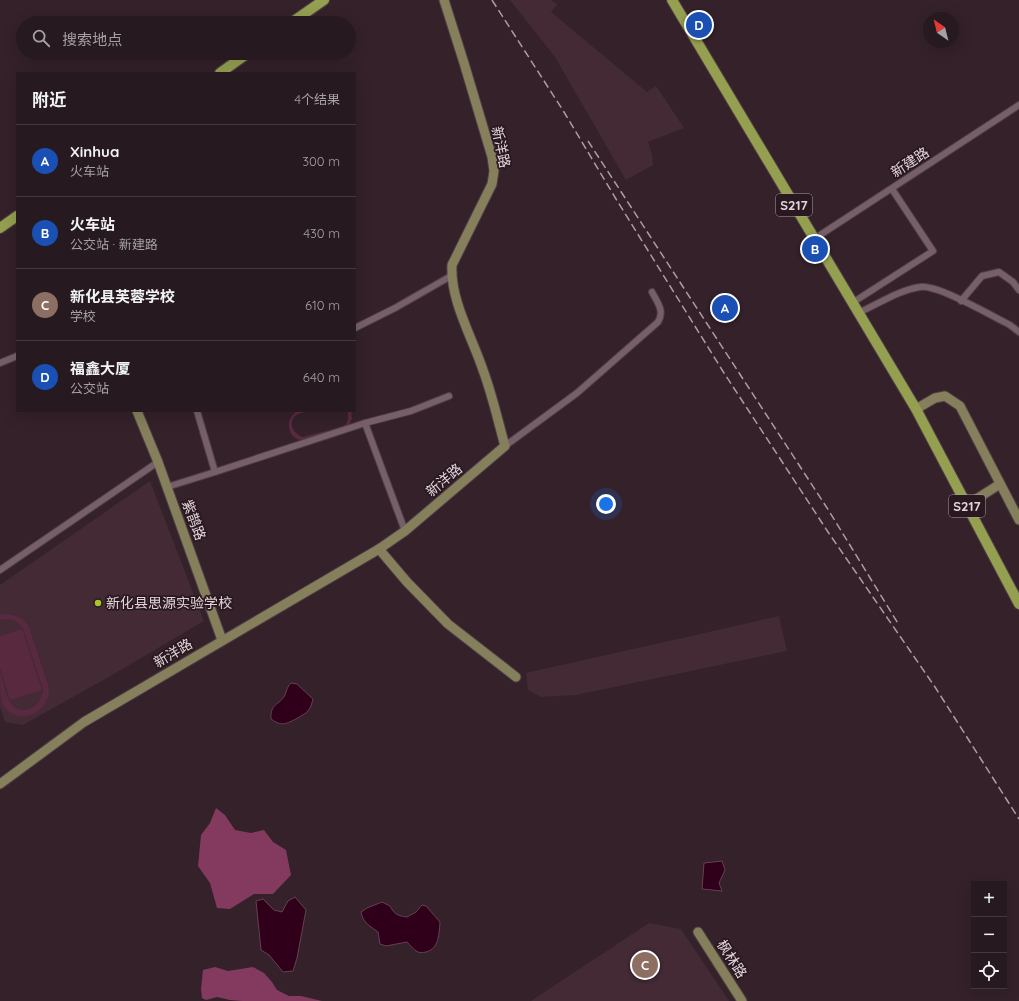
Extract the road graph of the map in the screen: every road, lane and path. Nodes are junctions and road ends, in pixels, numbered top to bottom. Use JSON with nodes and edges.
{"nodes":[{"id":1,"x":324,"y":0,"type":"edge"},
{"id":2,"x":444,"y":0,"type":"edge"},
{"id":3,"x":672,"y":0,"type":"edge"},
{"id":4,"x":301,"y":16,"type":"edge"},
{"id":5,"x":238,"y":60,"type":"edge"},
{"id":6,"x":221,"y":72,"type":"edge"},
{"id":7,"x":1019,"y":105,"type":"edge"},
{"id":8,"x":892,"y":189,"type":"junction"},
{"id":9,"x":16,"y":217,"type":"edge"},
{"id":10,"x":0,"y":228,"type":"edge"},
{"id":11,"x":814,"y":238,"type":"junction"},
{"id":12,"x":451,"y":276,"type":"junction"},
{"id":13,"x":1019,"y":290,"type":"edge"},
{"id":14,"x":652,"y":292,"type":"dead end"},
{"id":15,"x":961,"y":301,"type":"junction"},
{"id":16,"x":852,"y":303,"type":"junction"},
{"id":17,"x":858,"y":313,"type":"junction"},
{"id":18,"x":356,"y":328,"type":"edge"},
{"id":19,"x":1019,"y":332,"type":"edge"},
{"id":20,"x":16,"y":356,"type":"edge"},
{"id":21,"x":0,"y":363,"type":"edge"},
{"id":22,"x":449,"y":396,"type":"dead end"},
{"id":23,"x":916,"y":409,"type":"junction"},
{"id":24,"x":137,"y":412,"type":"edge"},
{"id":25,"x":197,"y":412,"type":"edge"},
{"id":26,"x":365,"y":423,"type":"junction"},
{"id":27,"x":505,"y":446,"type":"junction"},
{"id":28,"x":158,"y":462,"type":"junction"},
{"id":29,"x":214,"y":472,"type":"junction"},
{"id":30,"x":1000,"y":484,"type":"junction"},
{"id":31,"x":167,"y":487,"type":"junction"},
{"id":32,"x":967,"y":505,"type":"junction"},
{"id":33,"x":1019,"y":520,"type":"edge"},
{"id":34,"x":405,"y":531,"type":"junction"},
{"id":35,"x":379,"y":549,"type":"junction"},
{"id":36,"x":0,"y":570,"type":"edge"},
{"id":37,"x":1019,"y":604,"type":"edge"},
{"id":38,"x":222,"y":640,"type":"junction"},
{"id":39,"x":516,"y":677,"type":"dead end"},
{"id":40,"x":0,"y":784,"type":"edge"},
{"id":41,"x":698,"y":932,"type":"dead end"},
{"id":42,"x":742,"y":1001,"type":"edge"}],
"edges":[{"from":1,"to":4,"type":"main road"},
{"from":2,"to":12,"type":"street","name":"新洋路"},
{"from":3,"to":11,"type":"main road","number":"S217"},
{"from":5,"to":6,"type":"main road"},
{"from":7,"to":8,"type":"street","name":"新建路"},
{"from":8,"to":11,"type":"street","name":"新建路"},
{"from":8,"to":16,"type":"street"},
{"from":9,"to":10,"type":"main road"},
{"from":11,"to":16,"type":"main road","number":"S217"},
{"from":12,"to":18,"type":"street"},
{"from":12,"to":27,"type":"street"},
{"from":13,"to":15,"type":"street"},
{"from":14,"to":27,"type":"street"},
{"from":15,"to":17,"type":"street"},
{"from":15,"to":19,"type":"street"},
{"from":16,"to":17,"type":"main road","number":"S217"},
{"from":17,"to":23,"type":"main road","number":"S217"},
{"from":20,"to":21,"type":"street"},
{"from":22,"to":26,"type":"street"},
{"from":23,"to":30,"type":"street"},
{"from":23,"to":32,"type":"main road","number":"S217"},
{"from":24,"to":28,"type":"street","name":"紫鹊路"},
{"from":25,"to":29,"type":"street"},
{"from":26,"to":29,"type":"street"},
{"from":26,"to":34,"type":"street"},
{"from":27,"to":34,"type":"street","name":"新洋路"},
{"from":28,"to":31,"type":"street","name":"紫鹊路"},
{"from":28,"to":36,"type":"street"},
{"from":29,"to":31,"type":"street"},
{"from":30,"to":32,"type":"street"},
{"from":30,"to":33,"type":"street"},
{"from":31,"to":38,"type":"street","name":"紫鹊路"},
{"from":32,"to":37,"type":"main road","number":"S217"},
{"from":34,"to":35,"type":"street","name":"新洋路"},
{"from":35,"to":38,"type":"street","name":"新洋路"},
{"from":35,"to":39,"type":"street"},
{"from":38,"to":40,"type":"street","name":"新洋路"},
{"from":41,"to":42,"type":"street","name":"枫林路"}]}
